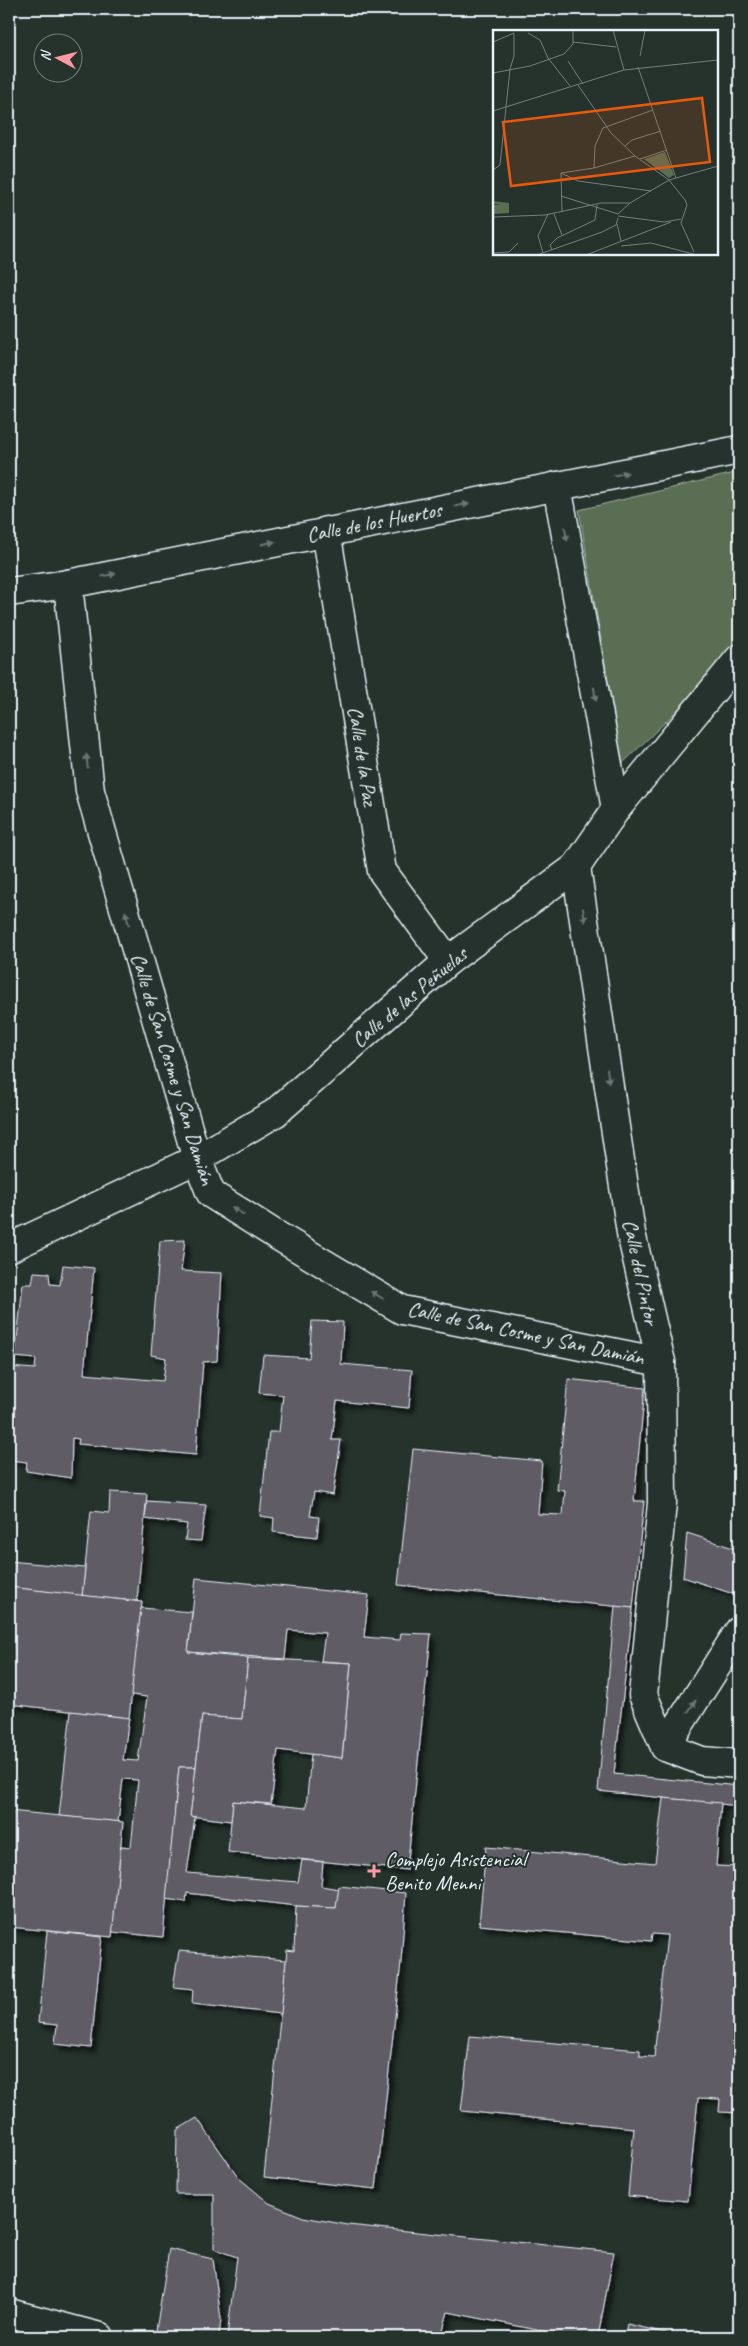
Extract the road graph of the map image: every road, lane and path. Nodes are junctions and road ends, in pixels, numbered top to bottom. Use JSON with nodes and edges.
{"nodes":[{"id":1,"x":739,"y":450,"type":"edge"},
{"id":2,"x":557,"y":486,"type":"junction"},
{"id":3,"x":326,"y":531,"type":"junction"},
{"id":4,"x":68,"y":584,"type":"junction"},
{"id":5,"x":9,"y":592,"type":"edge"},
{"id":6,"x":739,"y":659,"type":"edge"},
{"id":7,"x":616,"y":809,"type":"junction"},
{"id":8,"x":576,"y":867,"type":"junction"},
{"id":9,"x":448,"y":961,"type":"junction"},
{"id":10,"x":197,"y":1159,"type":"junction"},
{"id":11,"x":9,"y":1248,"type":"edge"},
{"id":12,"x":661,"y":1362,"type":"junction"},
{"id":13,"x":739,"y":1631,"type":"edge"},
{"id":14,"x":665,"y":1747,"type":"junction"},
{"id":15,"x":739,"y":1764,"type":"edge"},
{"id":16,"x":9,"y":2314,"type":"edge"},
{"id":17,"x":100,"y":2337,"type":"edge"}],
"edges":[{"from":2,"to":1,"type":"street","name":"Calle de los Huertos","one_way":true},
{"from":3,"to":2,"type":"street","name":"Calle de los Huertos","one_way":true},
{"from":2,"to":7,"type":"street","one_way":true},
{"from":4,"to":3,"type":"street","name":"Calle de los Huertos","one_way":true},
{"from":3,"to":9,"type":"street","name":"Calle de la Paz"},
{"from":4,"to":5,"type":"street","name":"Calle de los Huertos"},
{"from":10,"to":4,"type":"street","name":"Calle de San Cosme y San Damián","one_way":true},
{"from":6,"to":7,"type":"street","name":"Calle de las Peñuelas"},
{"from":7,"to":8,"type":"street","name":"Calle de las Peñuelas"},
{"from":8,"to":9,"type":"street","name":"Calle de las Peñuelas"},
{"from":8,"to":12,"type":"street","name":"Calle del Pintor","one_way":true},
{"from":9,"to":10,"type":"street","name":"Calle de las Peñuelas"},
{"from":10,"to":11,"type":"street","name":"Calle de las Peñuelas"},
{"from":12,"to":10,"type":"street","name":"Calle de San Cosme y San Damián","one_way":true},
{"from":12,"to":14,"type":"street","name":"Calle del Pintor"},
{"from":14,"to":13,"type":"street","one_way":true},
{"from":14,"to":15,"type":"street"},
{"from":16,"to":17,"type":"street"}]}
